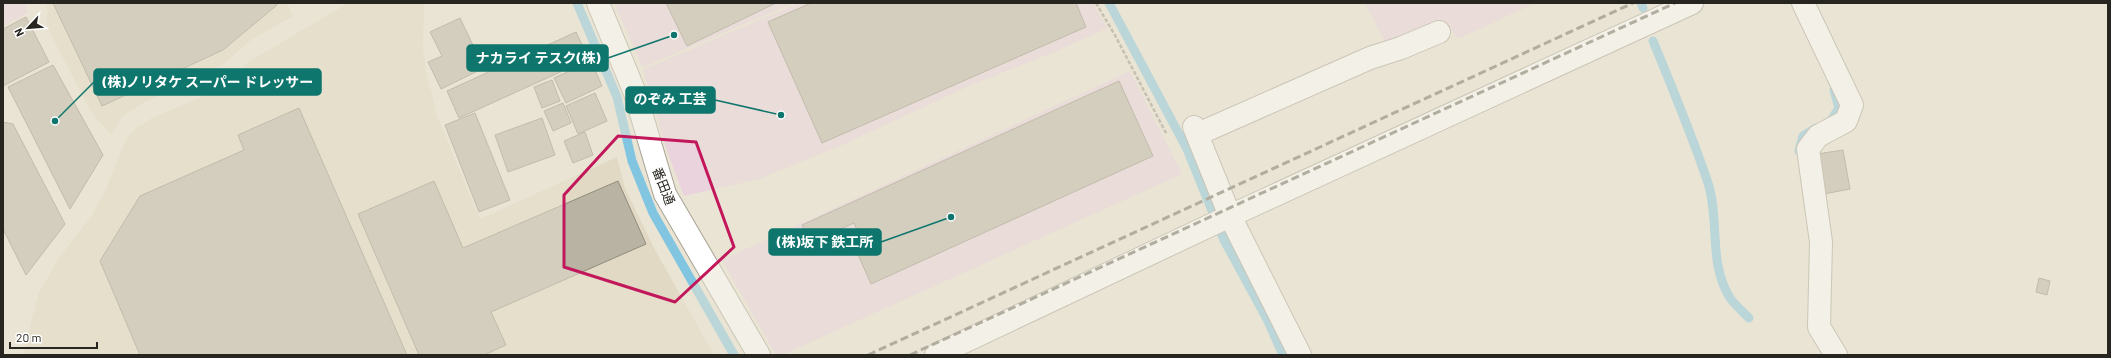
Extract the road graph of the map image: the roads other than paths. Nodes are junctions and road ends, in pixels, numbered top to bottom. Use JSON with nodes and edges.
{"nodes":[{"id":1,"x":598,"y":3,"type":"edge"},
{"id":2,"x":1692,"y":3,"type":"edge"},
{"id":3,"x":1803,"y":3,"type":"edge"},
{"id":4,"x":1439,"y":32,"type":"dead end"},
{"id":5,"x":1221,"y":220,"type":"junction"},
{"id":6,"x":759,"y":355,"type":"edge"},
{"id":7,"x":936,"y":355,"type":"edge"},
{"id":8,"x":1300,"y":355,"type":"edge"},
{"id":9,"x":1836,"y":355,"type":"edge"}],
"edges":[{"from":1,"to":6,"type":"street","name":"番田通"},
{"from":2,"to":5,"type":"street"},
{"from":3,"to":9,"type":"street"},
{"from":4,"to":5,"type":"street"},
{"from":5,"to":7,"type":"street"},
{"from":5,"to":8,"type":"street"}]}
